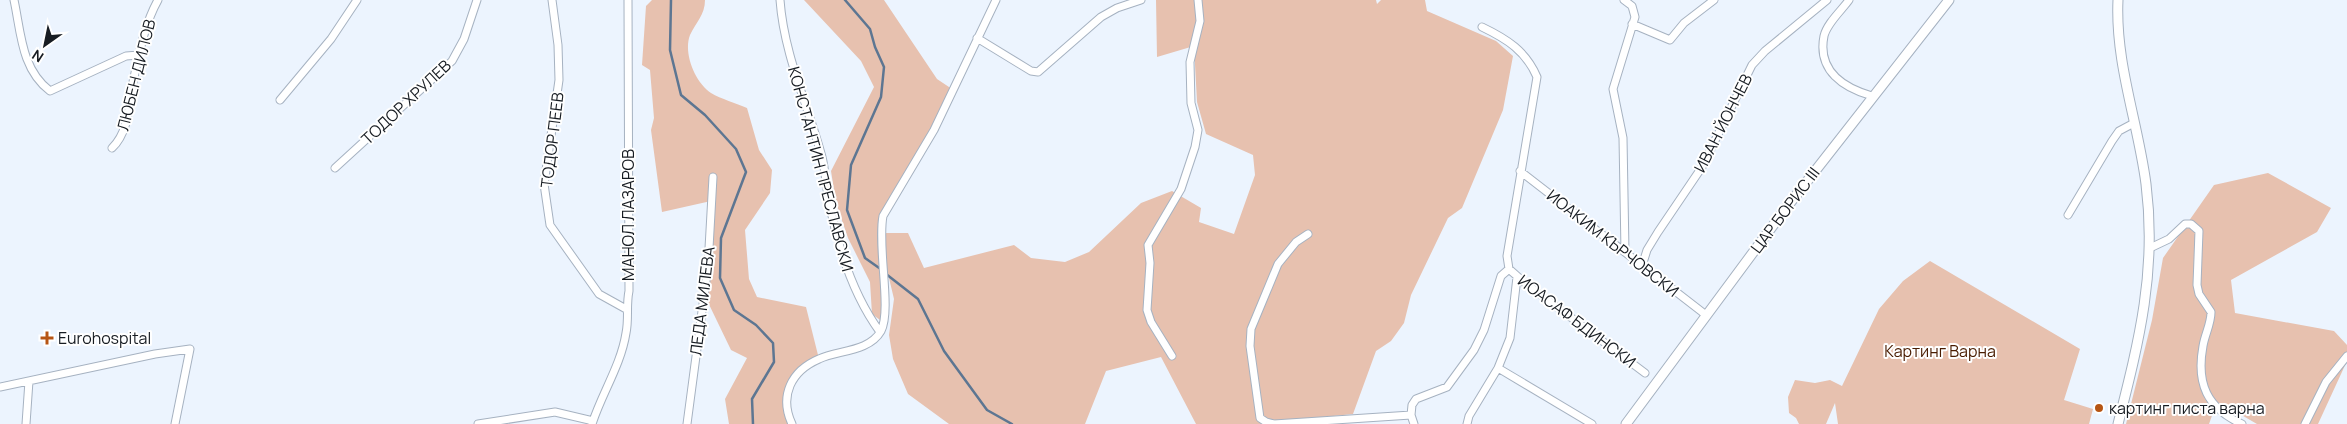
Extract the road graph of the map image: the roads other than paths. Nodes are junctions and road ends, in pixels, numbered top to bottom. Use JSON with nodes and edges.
{"nodes":[{"id":1,"x":14,"y":0,"type":"edge"},
{"id":2,"x":158,"y":0,"type":"edge"},
{"id":3,"x":357,"y":0,"type":"edge"},
{"id":4,"x":478,"y":0,"type":"edge"},
{"id":5,"x":552,"y":0,"type":"edge"},
{"id":6,"x":628,"y":0,"type":"edge"},
{"id":7,"x":780,"y":0,"type":"edge"},
{"id":8,"x":996,"y":0,"type":"edge"},
{"id":9,"x":1141,"y":0,"type":"edge"},
{"id":10,"x":1198,"y":0,"type":"edge"},
{"id":11,"x":1624,"y":0,"type":"edge"},
{"id":12,"x":1714,"y":0,"type":"edge"},
{"id":13,"x":1827,"y":0,"type":"edge"},
{"id":14,"x":1849,"y":0,"type":"edge"},
{"id":15,"x":1949,"y":0,"type":"edge"},
{"id":16,"x":2118,"y":0,"type":"edge"},
{"id":17,"x":1632,"y":24,"type":"junction"},
{"id":18,"x":1482,"y":27,"type":"dead end"},
{"id":19,"x":977,"y":38,"type":"junction"},
{"id":20,"x":139,"y":55,"type":"junction"},
{"id":21,"x":1872,"y":96,"type":"junction"},
{"id":22,"x":280,"y":100,"type":"dead end"},
{"id":23,"x":2134,"y":123,"type":"junction"},
{"id":24,"x":112,"y":148,"type":"dead end"},
{"id":25,"x":335,"y":168,"type":"dead end"},
{"id":26,"x":1520,"y":171,"type":"junction"},
{"id":27,"x":713,"y":177,"type":"dead end"},
{"id":28,"x":2068,"y":216,"type":"dead end"},
{"id":29,"x":1308,"y":234,"type":"dead end"},
{"id":30,"x":2150,"y":248,"type":"junction"},
{"id":31,"x":1626,"y":252,"type":"junction"},
{"id":32,"x":1642,"y":266,"type":"junction"},
{"id":33,"x":1510,"y":269,"type":"junction"},
{"id":34,"x":1517,"y":277,"type":"junction"},
{"id":35,"x":626,"y":309,"type":"junction"},
{"id":36,"x":1706,"y":315,"type":"junction"},
{"id":37,"x":880,"y":332,"type":"junction"},
{"id":38,"x":1172,"y":356,"type":"dead end"},
{"id":39,"x":2347,"y":356,"type":"edge"},
{"id":40,"x":1498,"y":368,"type":"junction"},
{"id":41,"x":1645,"y":373,"type":"dead end"},
{"id":42,"x":29,"y":381,"type":"junction"},
{"id":43,"x":0,"y":387,"type":"edge"},
{"id":44,"x":1411,"y":414,"type":"junction"},
{"id":45,"x":593,"y":422,"type":"edge"},
{"id":46,"x":26,"y":424,"type":"edge"},
{"id":47,"x":175,"y":424,"type":"edge"},
{"id":48,"x":478,"y":424,"type":"edge"},
{"id":49,"x":687,"y":424,"type":"edge"},
{"id":50,"x":792,"y":424,"type":"edge"},
{"id":51,"x":1414,"y":424,"type":"edge"},
{"id":52,"x":1467,"y":424,"type":"edge"},
{"id":53,"x":1592,"y":424,"type":"edge"},
{"id":54,"x":1626,"y":424,"type":"edge"},
{"id":55,"x":2118,"y":424,"type":"edge"},
{"id":56,"x":2242,"y":424,"type":"edge"},
{"id":57,"x":2305,"y":424,"type":"edge"}],
"edges":[{"from":1,"to":20,"type":"street"},
{"from":2,"to":20,"type":"street","name":"ЛЮБЕН ДИЛОВ"},
{"from":3,"to":22,"type":"street"},
{"from":4,"to":25,"type":"street","name":"ТОДОР ХРУЛЕВ"},
{"from":5,"to":35,"type":"street","name":"ТОДОР ПЕЕВ"},
{"from":6,"to":35,"type":"street","name":"МАНОЛ ЛАЗАРОВ"},
{"from":7,"to":37,"type":"street","name":"КОНСТАНТИН ПРЕСЛАВСКИ"},
{"from":8,"to":19,"type":"street"},
{"from":9,"to":19,"type":"street"},
{"from":10,"to":38,"type":"street"},
{"from":11,"to":17,"type":"street"},
{"from":12,"to":17,"type":"street"},
{"from":13,"to":32,"type":"street","name":"ИВАН ЙОНЧЕВ"},
{"from":14,"to":21,"type":"street"},
{"from":15,"to":21,"type":"street","name":"ЦАР БОРИС III"},
{"from":16,"to":23,"type":"street"},
{"from":17,"to":31,"type":"street"},
{"from":18,"to":26,"type":"street"},
{"from":19,"to":37,"type":"street"},
{"from":20,"to":24,"type":"street","name":"ЛЮБЕН ДИЛОВ"},
{"from":21,"to":36,"type":"street","name":"ЦАР БОРИС III"},
{"from":23,"to":28,"type":"street"},
{"from":23,"to":30,"type":"street"},
{"from":26,"to":31,"type":"street","name":"ИОАКИМ КЪРЧОВСКИ"},
{"from":26,"to":33,"type":"street"},
{"from":27,"to":49,"type":"street","name":"ЛЕДА МИЛЕВА"},
{"from":29,"to":44,"type":"street"},
{"from":30,"to":55,"type":"street"},
{"from":30,"to":56,"type":"street"},
{"from":31,"to":32,"type":"street","name":"ИОАКИМ КЪРЧОВСКИ"},
{"from":32,"to":36,"type":"street","name":"ИОАКИМ КЪРЧОВСКИ"},
{"from":33,"to":34,"type":"street","name":"ИОАСАФ БДИНСКИ"},
{"from":33,"to":44,"type":"street"},
{"from":34,"to":40,"type":"street"},
{"from":34,"to":41,"type":"street","name":"ИОАСАФ БДИНСКИ"},
{"from":35,"to":45,"type":"street","name":"МАНОЛ ЛАЗАРОВ"},
{"from":36,"to":54,"type":"street","name":"ЦАР БОРИС III"},
{"from":37,"to":50,"type":"street"},
{"from":39,"to":57,"type":"street"},
{"from":40,"to":52,"type":"street"},
{"from":40,"to":53,"type":"street"},
{"from":42,"to":43,"type":"street"},
{"from":42,"to":46,"type":"street"},
{"from":42,"to":47,"type":"street"},
{"from":44,"to":51,"type":"street"},
{"from":45,"to":48,"type":"street"}]}
